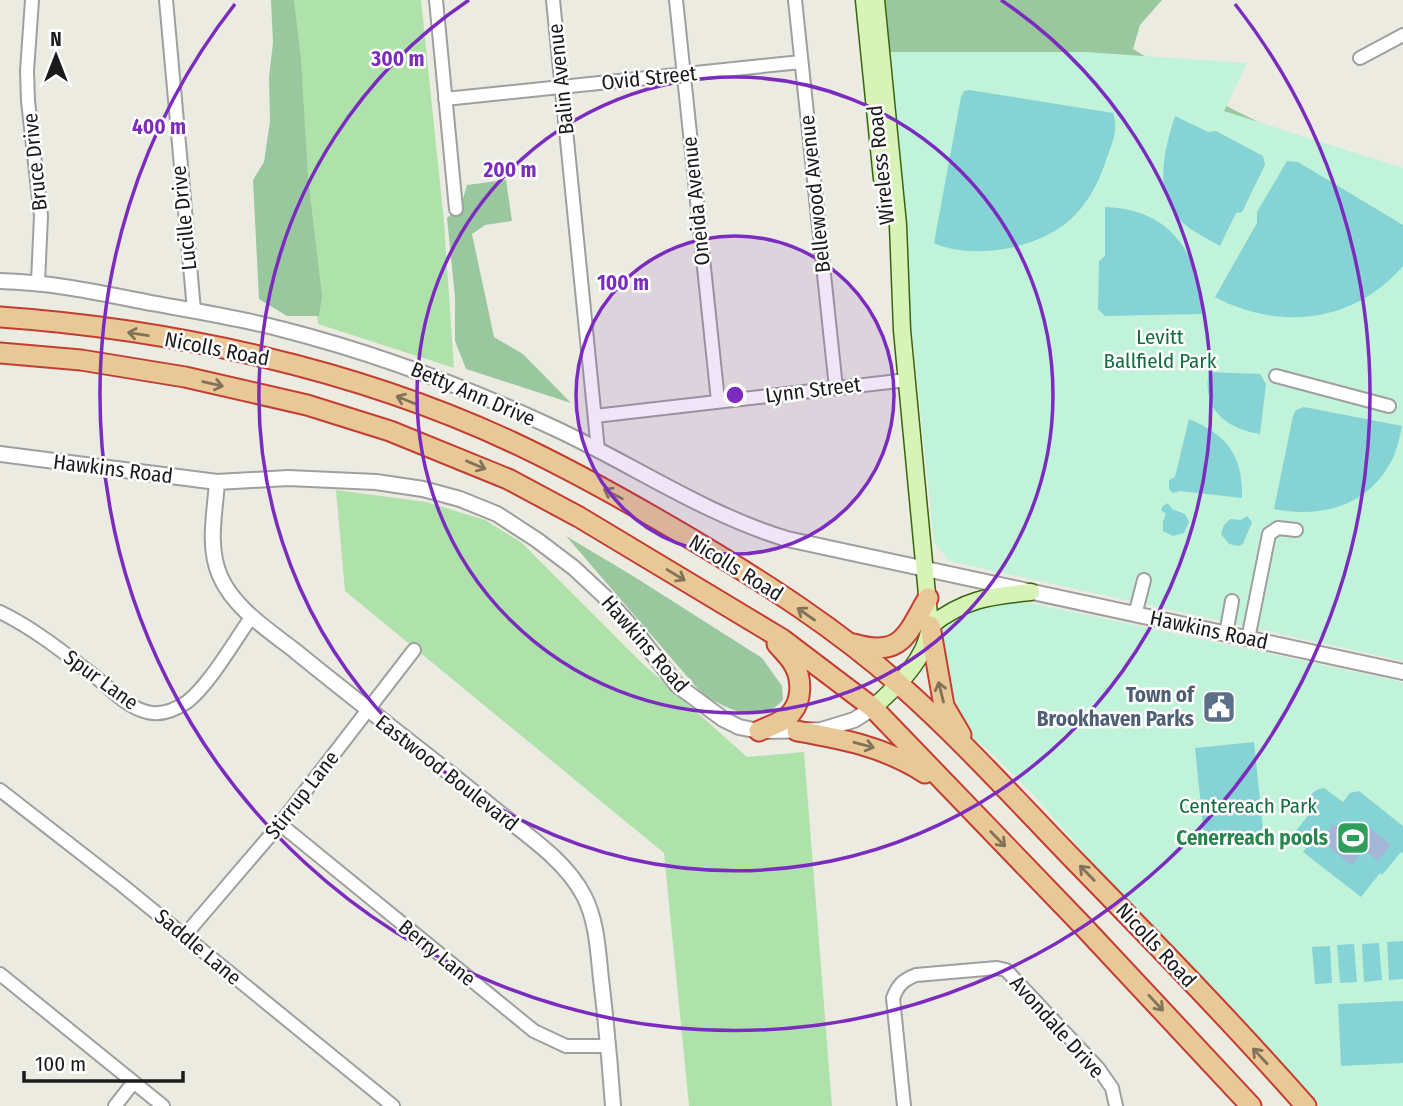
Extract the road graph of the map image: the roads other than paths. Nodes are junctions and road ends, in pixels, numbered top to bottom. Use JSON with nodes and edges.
{"nodes":[{"id":1,"x":32,"y":0,"type":"edge"},
{"id":2,"x":166,"y":0,"type":"edge"},
{"id":3,"x":436,"y":0,"type":"edge"},
{"id":4,"x":553,"y":0,"type":"edge"},
{"id":5,"x":676,"y":0,"type":"edge"},
{"id":6,"x":794,"y":0,"type":"edge"},
{"id":7,"x":864,"y":0,"type":"edge"},
{"id":8,"x":876,"y":0,"type":"edge"},
{"id":9,"x":1403,"y":35,"type":"edge"},
{"id":10,"x":1360,"y":58,"type":"dead end"},
{"id":11,"x":801,"y":62,"type":"junction"},
{"id":12,"x":683,"y":74,"type":"junction"},
{"id":13,"x":562,"y":87,"type":"junction"},
{"id":14,"x":446,"y":99,"type":"junction"},
{"id":15,"x":456,"y":209,"type":"dead end"},
{"id":16,"x":0,"y":281,"type":"edge"},
{"id":17,"x":38,"y":282,"type":"junction"},
{"id":18,"x":194,"y":310,"type":"junction"},
{"id":19,"x":0,"y":317,"type":"edge"},
{"id":20,"x":902,"y":330,"type":"junction"},
{"id":21,"x":0,"y":353,"type":"edge"},
{"id":22,"x":1276,"y":376,"type":"dead end"},
{"id":23,"x":907,"y":380,"type":"junction"},
{"id":24,"x":836,"y":388,"type":"junction"},
{"id":25,"x":718,"y":401,"type":"junction"},
{"id":26,"x":1389,"y":406,"type":"dead end"},
{"id":27,"x":595,"y":416,"type":"junction"},
{"id":28,"x":598,"y":450,"type":"junction"},
{"id":29,"x":0,"y":454,"type":"edge"},
{"id":30,"x":217,"y":482,"type":"junction"},
{"id":31,"x":1296,"y":530,"type":"dead end"},
{"id":32,"x":926,"y":570,"type":"junction"},
{"id":33,"x":1144,"y":580,"type":"dead end"},
{"id":34,"x":1031,"y":593,"type":"junction"},
{"id":35,"x":928,"y":598,"type":"junction"},
{"id":36,"x":1232,"y":601,"type":"dead end"},
{"id":37,"x":0,"y":612,"type":"edge"},
{"id":38,"x":1135,"y":614,"type":"junction"},
{"id":39,"x":252,"y":616,"type":"junction"},
{"id":40,"x":930,"y":626,"type":"junction"},
{"id":41,"x":762,"y":627,"type":"junction"},
{"id":42,"x":1226,"y":634,"type":"junction"},
{"id":43,"x":1248,"y":639,"type":"junction"},
{"id":44,"x":847,"y":642,"type":"junction"},
{"id":45,"x":414,"y":650,"type":"dead end"},
{"id":46,"x":1403,"y":672,"type":"edge"},
{"id":47,"x":900,"y":684,"type":"junction"},
{"id":48,"x":873,"y":708,"type":"junction"},
{"id":49,"x":368,"y":710,"type":"junction"},
{"id":50,"x":759,"y":731,"type":"junction"},
{"id":51,"x":797,"y":731,"type":"junction"},
{"id":52,"x":970,"y":752,"type":"junction"},
{"id":53,"x":0,"y":790,"type":"edge"},
{"id":54,"x":950,"y":790,"type":"junction"},
{"id":55,"x":280,"y":824,"type":"junction"},
{"id":56,"x":185,"y":935,"type":"junction"},
{"id":57,"x":0,"y":974,"type":"edge"},
{"id":58,"x":608,"y":1045,"type":"junction"},
{"id":59,"x":133,"y":1083,"type":"junction"},
{"id":60,"x":115,"y":1106,"type":"edge"},
{"id":61,"x":163,"y":1106,"type":"edge"},
{"id":62,"x":393,"y":1106,"type":"edge"},
{"id":63,"x":613,"y":1106,"type":"edge"},
{"id":64,"x":904,"y":1106,"type":"edge"},
{"id":65,"x":1116,"y":1106,"type":"edge"},
{"id":66,"x":1251,"y":1106,"type":"edge"},
{"id":67,"x":1306,"y":1106,"type":"edge"}],
"edges":[{"from":1,"to":17,"type":"street","name":"Bruce Drive"},
{"from":2,"to":18,"type":"street","name":"Lucille Drive"},
{"from":3,"to":14,"type":"street"},
{"from":4,"to":13,"type":"street","name":"Balin Avenue"},
{"from":5,"to":12,"type":"street","name":"Oneida Avenue"},
{"from":6,"to":11,"type":"street","name":"Bellewood Avenue"},
{"from":7,"to":20,"type":"main road","name":"Wireless Road"},
{"from":8,"to":20,"type":"main road","name":"Wireless Road"},
{"from":9,"to":10,"type":"street"},
{"from":11,"to":12,"type":"street","name":"Ovid Street"},
{"from":11,"to":24,"type":"street","name":"Bellewood Avenue"},
{"from":12,"to":13,"type":"street","name":"Ovid Street"},
{"from":12,"to":25,"type":"street","name":"Oneida Avenue"},
{"from":13,"to":14,"type":"street","name":"Ovid Street"},
{"from":13,"to":27,"type":"street","name":"Balin Avenue"},
{"from":14,"to":15,"type":"street"},
{"from":16,"to":17,"type":"street","name":"Betty Ann Drive"},
{"from":17,"to":18,"type":"street","name":"Betty Ann Drive"},
{"from":18,"to":28,"type":"street","name":"Betty Ann Drive"},
{"from":44,"to":19,"type":"highway","name":"Nicolls Road","one_way":true},
{"from":20,"to":23,"type":"main road","name":"Wireless Road"},
{"from":21,"to":41,"type":"highway","name":"Nicolls Road","one_way":true},
{"from":22,"to":26,"type":"street"},
{"from":23,"to":24,"type":"street","name":"Lynn Street"},
{"from":23,"to":32,"type":"main road","name":"Wireless Road"},
{"from":24,"to":25,"type":"street","name":"Lynn Street"},
{"from":25,"to":27,"type":"street","name":"Lynn Street"},
{"from":27,"to":28,"type":"street","name":"Balin Avenue"},
{"from":28,"to":32,"type":"street","name":"Betty Ann Drive"},
{"from":29,"to":30,"type":"street","name":"Hawkins Road"},
{"from":30,"to":39,"type":"street","name":"Eastwood Boulevard"},
{"from":30,"to":50,"type":"street","name":"Hawkins Road"},
{"from":31,"to":43,"type":"street"},
{"from":32,"to":34,"type":"street","name":"Hawkins Road"},
{"from":32,"to":35,"type":"main road","name":"Hawkins Road"},
{"from":33,"to":38,"type":"street"},
{"from":34,"to":38,"type":"street","name":"Hawkins Road"},
{"from":34,"to":40,"type":"main road"},
{"from":35,"to":40,"type":"main road","name":"Hawkins Road"},
{"from":35,"to":44,"type":"highway"},
{"from":36,"to":42,"type":"street"},
{"from":37,"to":39,"type":"street","name":"Spur Lane"},
{"from":38,"to":42,"type":"street","name":"Hawkins Road"},
{"from":39,"to":49,"type":"street","name":"Eastwood Boulevard"},
{"from":40,"to":47,"type":"main road","name":"Hawkins Road"},
{"from":52,"to":40,"type":"highway","one_way":true},
{"from":41,"to":48,"type":"highway","name":"Nicolls Road"},
{"from":41,"to":50,"type":"highway"},
{"from":42,"to":43,"type":"street","name":"Hawkins Road"},
{"from":43,"to":46,"type":"street","name":"Hawkins Road"},
{"from":44,"to":47,"type":"highway","name":"Nicolls Road"},
{"from":45,"to":49,"type":"street","name":"Stirrup Lane"},
{"from":47,"to":48,"type":"main road","name":"Hawkins Road"},
{"from":47,"to":52,"type":"highway","name":"Nicolls Road"},
{"from":48,"to":51,"type":"street","name":"Hawkins Road"},
{"from":48,"to":54,"type":"highway","name":"Nicolls Road"},
{"from":49,"to":55,"type":"street","name":"Stirrup Lane"},
{"from":49,"to":58,"type":"street","name":"Eastwood Boulevard"},
{"from":50,"to":51,"type":"street","name":"Hawkins Road"},
{"from":51,"to":54,"type":"highway","one_way":true},
{"from":67,"to":52,"type":"highway","name":"Nicolls Road","one_way":true},
{"from":53,"to":56,"type":"street","name":"Saddle Lane"},
{"from":54,"to":66,"type":"highway","name":"Nicolls Road","one_way":true},
{"from":55,"to":56,"type":"street","name":"Stirrup Lane"},
{"from":55,"to":58,"type":"street","name":"Berry Lane"},
{"from":56,"to":62,"type":"street","name":"Saddle Lane"},
{"from":57,"to":59,"type":"street"},
{"from":58,"to":63,"type":"street","name":"Eastwood Boulevard"},
{"from":59,"to":60,"type":"street"},
{"from":59,"to":61,"type":"street"},
{"from":64,"to":65,"type":"street","name":"Avondale Drive"}]}
